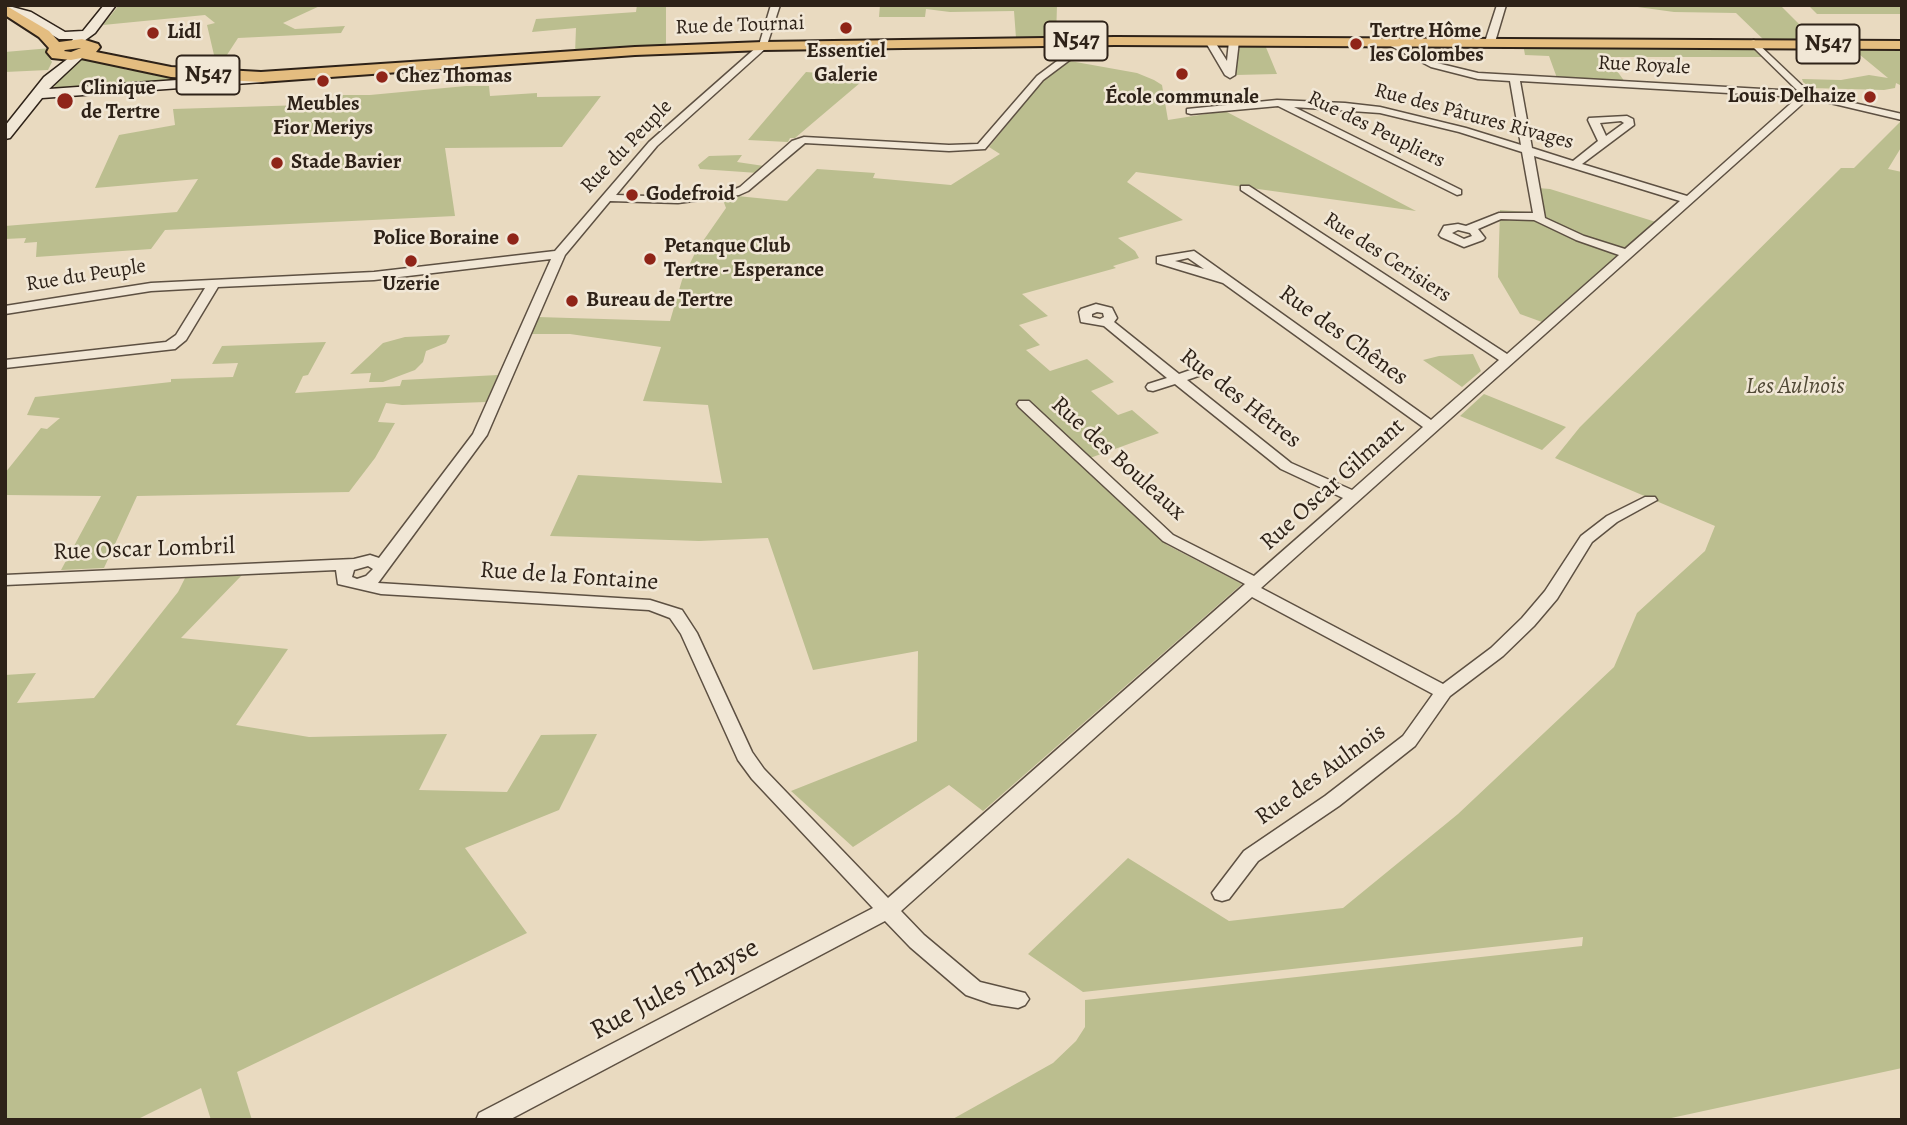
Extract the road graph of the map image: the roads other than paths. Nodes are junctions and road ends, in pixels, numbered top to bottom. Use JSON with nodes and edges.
{"nodes":[{"id":1,"x":110,"y":5,"type":"edge"},
{"id":2,"x":776,"y":5,"type":"edge"},
{"id":3,"x":1502,"y":5,"type":"edge"},
{"id":4,"x":5,"y":9,"type":"edge"},
{"id":5,"x":1075,"y":41,"type":"junction"},
{"id":6,"x":1210,"y":41,"type":"junction"},
{"id":7,"x":1234,"y":41,"type":"junction"},
{"id":8,"x":1388,"y":41,"type":"junction"},
{"id":9,"x":1490,"y":42,"type":"junction"},
{"id":10,"x":1754,"y":43,"type":"junction"},
{"id":11,"x":1902,"y":45,"type":"edge"},
{"id":12,"x":763,"y":46,"type":"junction"},
{"id":13,"x":74,"y":47,"type":"junction"},
{"id":14,"x":336,"y":73,"type":"junction"},
{"id":15,"x":286,"y":76,"type":"junction"},
{"id":16,"x":1514,"y":78,"type":"junction"},
{"id":17,"x":1237,"y":90,"type":"junction"},
{"id":18,"x":38,"y":94,"type":"junction"},
{"id":19,"x":1807,"y":95,"type":"junction"},
{"id":20,"x":1277,"y":103,"type":"junction"},
{"id":21,"x":1191,"y":111,"type":"dead end"},
{"id":22,"x":1902,"y":117,"type":"edge"},
{"id":23,"x":5,"y":135,"type":"edge"},
{"id":24,"x":1604,"y":142,"type":"dead end"},
{"id":25,"x":1527,"y":149,"type":"junction"},
{"id":26,"x":1575,"y":164,"type":"junction"},
{"id":27,"x":1245,"y":188,"type":"dead end"},
{"id":28,"x":1457,"y":192,"type":"dead end"},
{"id":29,"x":606,"y":198,"type":"junction"},
{"id":30,"x":1689,"y":200,"type":"junction"},
{"id":31,"x":1538,"y":215,"type":"junction"},
{"id":32,"x":1468,"y":229,"type":"dead end"},
{"id":33,"x":1627,"y":254,"type":"junction"},
{"id":34,"x":556,"y":260,"type":"junction"},
{"id":35,"x":1228,"y":281,"type":"dead end"},
{"id":36,"x":215,"y":282,"type":"junction"},
{"id":37,"x":5,"y":310,"type":"edge"},
{"id":38,"x":1106,"y":321,"type":"dead end"},
{"id":39,"x":1508,"y":360,"type":"junction"},
{"id":40,"x":5,"y":364,"type":"edge"},
{"id":41,"x":1199,"y":371,"type":"dead end"},
{"id":42,"x":1177,"y":379,"type":"junction"},
{"id":43,"x":1153,"y":387,"type":"dead end"},
{"id":44,"x":1024,"y":404,"type":"dead end"},
{"id":45,"x":1432,"y":428,"type":"junction"},
{"id":46,"x":1354,"y":497,"type":"junction"},
{"id":47,"x":1650,"y":500,"type":"dead end"},
{"id":48,"x":402,"y":537,"type":"junction"},
{"id":49,"x":357,"y":562,"type":"junction"},
{"id":50,"x":284,"y":568,"type":"junction"},
{"id":51,"x":380,"y":569,"type":"junction"},
{"id":52,"x":5,"y":580,"type":"edge"},
{"id":53,"x":344,"y":580,"type":"junction"},
{"id":54,"x":361,"y":584,"type":"junction"},
{"id":55,"x":1253,"y":586,"type":"junction"},
{"id":56,"x":425,"y":591,"type":"junction"},
{"id":57,"x":1444,"y":692,"type":"junction"},
{"id":58,"x":1222,"y":893,"type":"dead end"},
{"id":59,"x":888,"y":909,"type":"junction"},
{"id":60,"x":1018,"y":999,"type":"dead end"},
{"id":61,"x":487,"y":1120,"type":"edge"}],
"edges":[{"from":1,"to":13,"type":"street"},
{"from":2,"to":12,"type":"street"},
{"from":3,"to":9,"type":"street"},
{"from":4,"to":13,"type":"main road","number":"N547"},
{"from":4,"to":13,"type":"street"},
{"from":5,"to":6,"type":"main road","name":"Rue de Tournai","number":"N547"},
{"from":5,"to":12,"type":"main road","name":"Rue de Tournai","number":"N547"},
{"from":5,"to":29,"type":"street"},
{"from":6,"to":7,"type":"main road","name":"Rue de Tournai","number":"N547"},
{"from":6,"to":17,"type":"street"},
{"from":7,"to":8,"type":"main road","name":"Rue de Tournai","number":"N547"},
{"from":7,"to":17,"type":"street"},
{"from":8,"to":9,"type":"main road","name":"Rue de Tournai","number":"N547"},
{"from":8,"to":16,"type":"street","name":"Rue Royale"},
{"from":9,"to":10,"type":"main road","name":"Rue de Tournai","number":"N547"},
{"from":10,"to":11,"type":"main road","name":"Rue de Tournai","number":"N547"},
{"from":10,"to":19,"type":"street"},
{"from":12,"to":14,"type":"main road","name":"Rue de Tournai","number":"N547"},
{"from":12,"to":29,"type":"street","name":"Rue du Peuple"},
{"from":13,"to":14,"type":"main road","name":"Rue de Tournai","number":"N547"},
{"from":13,"to":15,"type":"main road","name":"Rue de Tournai","number":"N547"},
{"from":13,"to":18,"type":"street"},
{"from":14,"to":15,"type":"main road","name":"Rue de Tournai","number":"N547"},
{"from":15,"to":18,"type":"street","name":"Rue de Tournai"},
{"from":16,"to":19,"type":"street","name":"Rue Royale"},
{"from":16,"to":25,"type":"street"},
{"from":17,"to":20,"type":"street","name":"Rue des Pâtures Rivages"},
{"from":17,"to":21,"type":"street","name":"Rue des Pâtures Rivages"},
{"from":18,"to":23,"type":"street"},
{"from":19,"to":22,"type":"street","name":"Rue Royale"},
{"from":19,"to":30,"type":"street","name":"Rue Oscar Gilmant"},
{"from":20,"to":25,"type":"street","name":"Rue des Pâtures Rivages"},
{"from":20,"to":28,"type":"street","name":"Rue des Peupliers"},
{"from":24,"to":26,"type":"street"},
{"from":25,"to":26,"type":"street","name":"Rue des Pâtures Rivages"},
{"from":25,"to":31,"type":"street"},
{"from":26,"to":30,"type":"street","name":"Rue des Pâtures Rivages"},
{"from":27,"to":39,"type":"street","name":"Rue des Cerisiers"},
{"from":29,"to":34,"type":"street","name":"Rue du Peuple"},
{"from":30,"to":33,"type":"street","name":"Rue Oscar Gilmant"},
{"from":31,"to":32,"type":"street"},
{"from":31,"to":33,"type":"street"},
{"from":33,"to":39,"type":"street","name":"Rue Oscar Gilmant"},
{"from":34,"to":36,"type":"street","name":"Rue du Peuple"},
{"from":34,"to":48,"type":"street"},
{"from":35,"to":45,"type":"street","name":"Rue des Chênes"},
{"from":36,"to":37,"type":"street","name":"Rue du Peuple"},
{"from":36,"to":40,"type":"street"},
{"from":38,"to":42,"type":"street","name":"Rue des Hêtres"},
{"from":39,"to":45,"type":"street","name":"Rue Oscar Gilmant"},
{"from":41,"to":42,"type":"street"},
{"from":42,"to":43,"type":"street"},
{"from":42,"to":46,"type":"street","name":"Rue des Hêtres"},
{"from":44,"to":55,"type":"street","name":"Rue des Bouleaux"},
{"from":45,"to":46,"type":"street","name":"Rue Oscar Gilmant"},
{"from":46,"to":55,"type":"street","name":"Rue Oscar Gilmant"},
{"from":47,"to":57,"type":"street","name":"Rue des Aulnois"},
{"from":48,"to":49,"type":"street"},
{"from":48,"to":51,"type":"street"},
{"from":49,"to":50,"type":"street","name":"Rue Oscar Lombril"},
{"from":49,"to":51,"type":"street","name":"Rue de la Fontaine"},
{"from":49,"to":53,"type":"street"},
{"from":50,"to":52,"type":"street","name":"Rue Oscar Lombril"},
{"from":50,"to":53,"type":"street","name":"Rue Oscar Lombril"},
{"from":51,"to":54,"type":"street"},
{"from":51,"to":56,"type":"street","name":"Rue de la Fontaine"},
{"from":53,"to":54,"type":"street","name":"Rue Oscar Lombril"},
{"from":54,"to":56,"type":"street","name":"Rue de la Fontaine"},
{"from":55,"to":57,"type":"street"},
{"from":55,"to":59,"type":"street","name":"Rue Oscar Gilmant"},
{"from":56,"to":59,"type":"street","name":"Rue de la Fontaine"},
{"from":57,"to":58,"type":"street","name":"Rue des Aulnois"},
{"from":59,"to":60,"type":"street","name":"Rue de la Fontaine"},
{"from":59,"to":61,"type":"street","name":"Rue Jules Thayse"}]}
